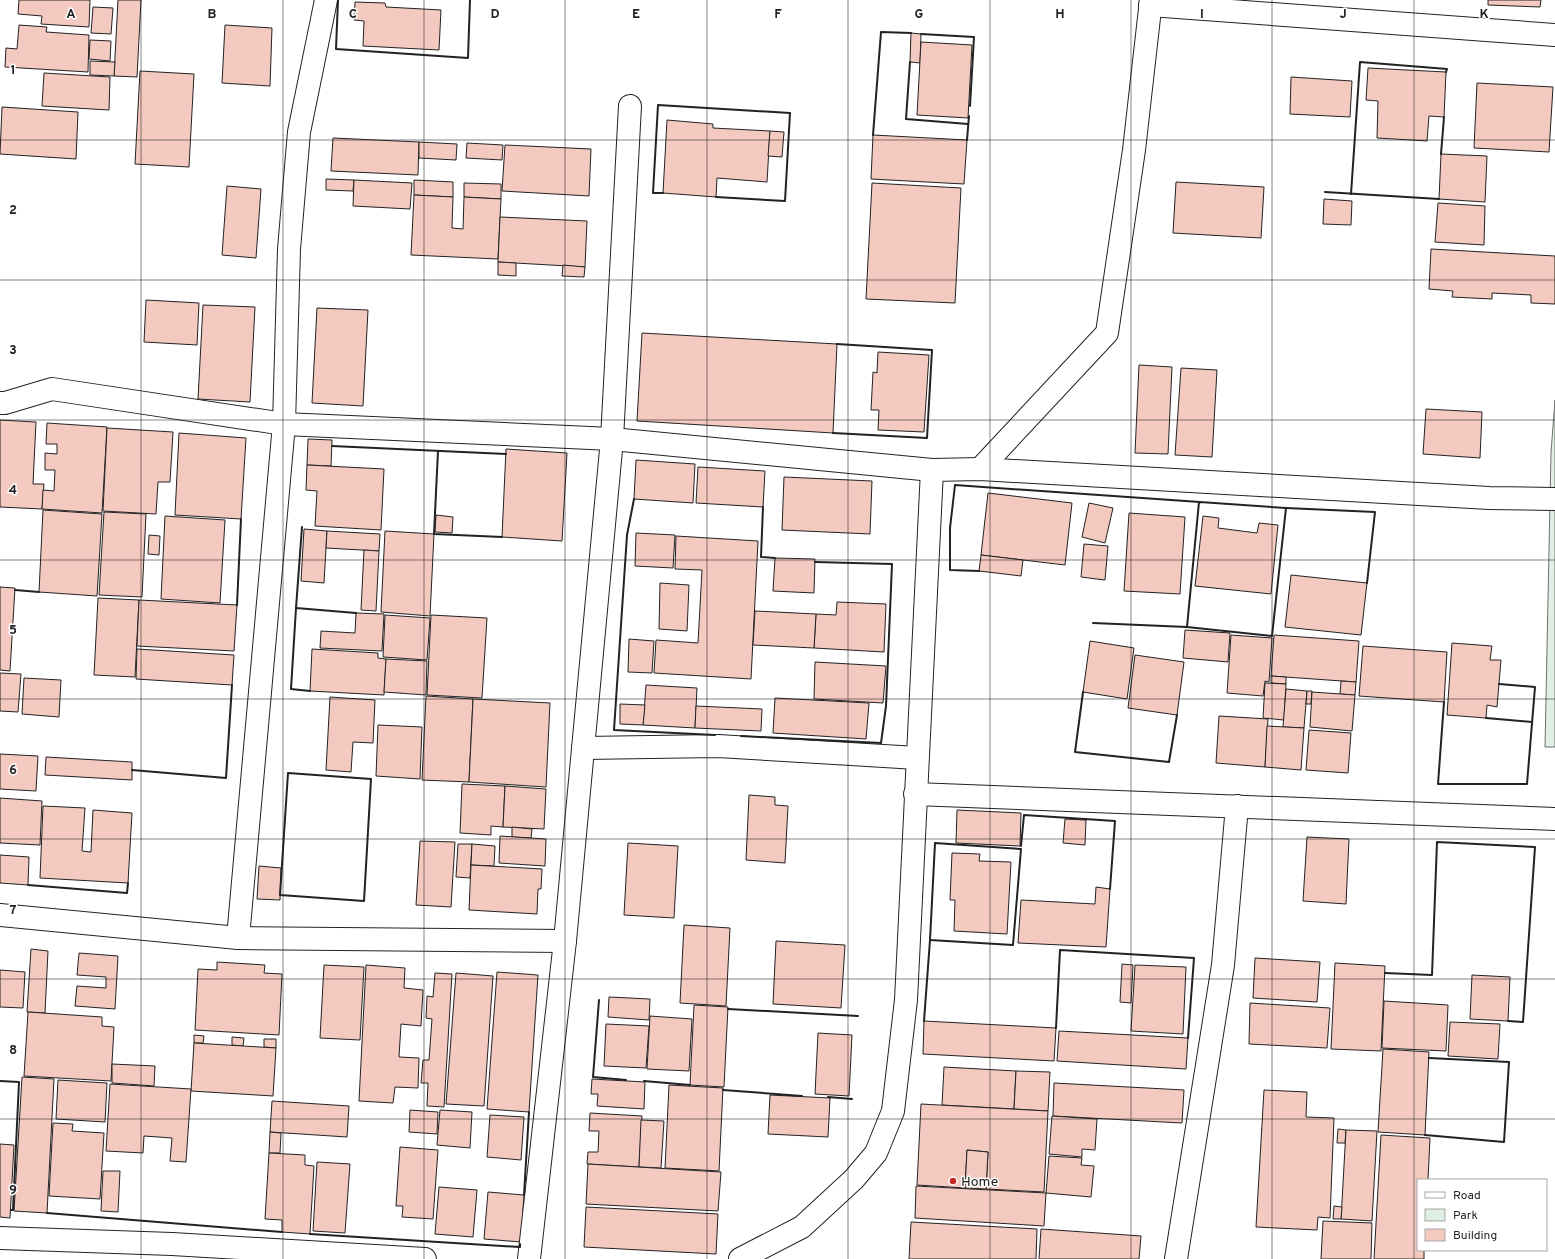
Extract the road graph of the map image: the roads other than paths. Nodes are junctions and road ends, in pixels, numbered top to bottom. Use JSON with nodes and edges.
{"nodes":[{"id":1,"x":326,"y":0,"type":"edge"},
{"id":2,"x":1150,"y":2,"type":"edge"},
{"id":3,"x":1555,"y":35,"type":"edge"},
{"id":4,"x":630,"y":106,"type":"dead end"},
{"id":5,"x":0,"y":403,"type":"edge"},
{"id":6,"x":284,"y":424,"type":"junction"},
{"id":7,"x":612,"y":439,"type":"junction"},
{"id":8,"x":980,"y":469,"type":"junction"},
{"id":9,"x":932,"y":470,"type":"junction"},
{"id":10,"x":1555,"y":499,"type":"edge"},
{"id":11,"x":583,"y":748,"type":"junction"},
{"id":12,"x":917,"y":758,"type":"junction"},
{"id":13,"x":915,"y":794,"type":"junction"},
{"id":14,"x":1237,"y":806,"type":"junction"},
{"id":15,"x":1555,"y":819,"type":"edge"},
{"id":16,"x":0,"y":915,"type":"edge"},
{"id":17,"x":238,"y":938,"type":"junction"},
{"id":18,"x":565,"y":941,"type":"junction"},
{"id":19,"x":0,"y":1238,"type":"edge"},
{"id":20,"x":176,"y":1252,"type":"edge"},
{"id":21,"x":425,"y":1259,"type":"edge"},
{"id":22,"x":529,"y":1259,"type":"edge"},
{"id":23,"x":740,"y":1259,"type":"edge"},
{"id":24,"x":1176,"y":1259,"type":"edge"}],
"edges":[{"from":1,"to":6,"type":"street"},
{"from":2,"to":3,"type":"street"},
{"from":2,"to":8,"type":"street"},
{"from":4,"to":7,"type":"street"},
{"from":5,"to":6,"type":"street"},
{"from":6,"to":7,"type":"street"},
{"from":6,"to":17,"type":"street"},
{"from":7,"to":9,"type":"street"},
{"from":7,"to":11,"type":"street"},
{"from":8,"to":9,"type":"street"},
{"from":8,"to":10,"type":"street"},
{"from":9,"to":12,"type":"street"},
{"from":11,"to":12,"type":"street"},
{"from":11,"to":18,"type":"street"},
{"from":12,"to":13,"type":"street"},
{"from":13,"to":14,"type":"street"},
{"from":13,"to":23,"type":"street"},
{"from":14,"to":15,"type":"street"},
{"from":14,"to":24,"type":"street"},
{"from":16,"to":17,"type":"street"},
{"from":17,"to":18,"type":"street"},
{"from":18,"to":22,"type":"street"},
{"from":19,"to":20,"type":"street"},
{"from":20,"to":21,"type":"street"}]}
